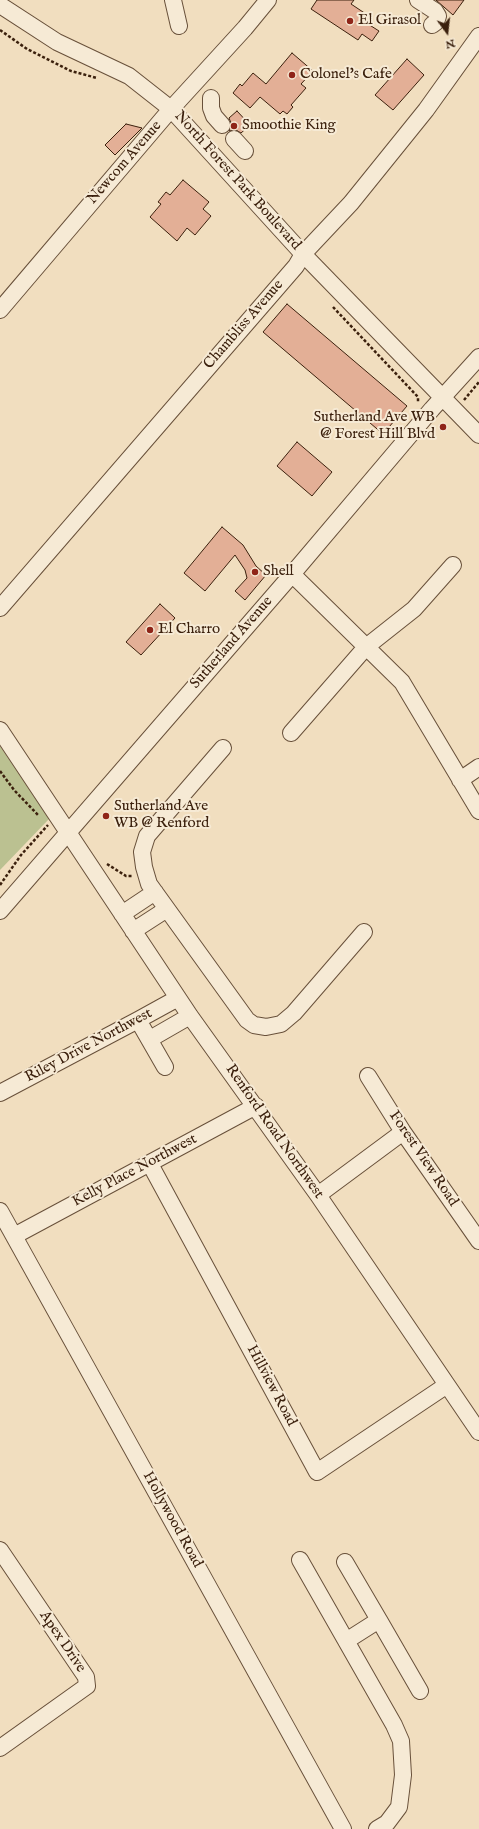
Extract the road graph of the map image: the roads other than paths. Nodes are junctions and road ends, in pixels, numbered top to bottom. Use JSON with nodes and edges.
{"nodes":[{"id":1,"x":172,"y":0,"type":"edge"},
{"id":2,"x":268,"y":0,"type":"edge"},
{"id":3,"x":418,"y":0,"type":"edge"},
{"id":4,"x":0,"y":5,"type":"edge"},
{"id":5,"x":432,"y":25,"type":"dead end"},
{"id":6,"x":179,"y":26,"type":"dead end"},
{"id":7,"x":479,"y":36,"type":"edge"},
{"id":8,"x":211,"y":98,"type":"dead end"},
{"id":9,"x":171,"y":109,"type":"junction"},
{"id":10,"x":222,"y":125,"type":"dead end"},
{"id":11,"x":303,"y":254,"type":"junction"},
{"id":12,"x":0,"y":310,"type":"edge"},
{"id":13,"x":479,"y":357,"type":"edge"},
{"id":14,"x":442,"y":397,"type":"junction"},
{"id":15,"x":479,"y":435,"type":"edge"},
{"id":16,"x":453,"y":565,"type":"dead end"},
{"id":17,"x":292,"y":574,"type":"junction"},
{"id":18,"x":0,"y":608,"type":"edge"},
{"id":19,"x":366,"y":647,"type":"junction"},
{"id":20,"x":0,"y":730,"type":"edge"},
{"id":21,"x":291,"y":733,"type":"dead end"},
{"id":22,"x":223,"y":748,"type":"dead end"},
{"id":23,"x":479,"y":766,"type":"edge"},
{"id":24,"x":460,"y":780,"type":"junction"},
{"id":25,"x":479,"y":810,"type":"edge"},
{"id":26,"x":68,"y":832,"type":"junction"},
{"id":27,"x":155,"y":892,"type":"junction"},
{"id":28,"x":167,"y":909,"type":"junction"},
{"id":29,"x":0,"y":911,"type":"edge"},
{"id":30,"x":122,"y":914,"type":"junction"},
{"id":31,"x":133,"y":932,"type":"junction"},
{"id":32,"x":364,"y":932,"type":"dead end"},
{"id":33,"x":178,"y":998,"type":"junction"},
{"id":34,"x":190,"y":1016,"type":"junction"},
{"id":35,"x":138,"y":1020,"type":"junction"},
{"id":36,"x":150,"y":1040,"type":"junction"},
{"id":37,"x":165,"y":1067,"type":"dead end"},
{"id":38,"x":368,"y":1076,"type":"dead end"},
{"id":39,"x":0,"y":1093,"type":"edge"},
{"id":40,"x":256,"y":1106,"type":"junction"},
{"id":41,"x":403,"y":1132,"type":"junction"},
{"id":42,"x":150,"y":1164,"type":"junction"},
{"id":43,"x":318,"y":1195,"type":"junction"},
{"id":44,"x":0,"y":1211,"type":"edge"},
{"id":45,"x":14,"y":1236,"type":"junction"},
{"id":46,"x":479,"y":1241,"type":"edge"},
{"id":47,"x":446,"y":1385,"type":"junction"},
{"id":48,"x":479,"y":1432,"type":"edge"},
{"id":49,"x":0,"y":1550,"type":"edge"},
{"id":50,"x":300,"y":1560,"type":"dead end"},
{"id":51,"x":345,"y":1562,"type":"dead end"},
{"id":52,"x":380,"y":1620,"type":"junction"},
{"id":53,"x":346,"y":1641,"type":"junction"},
{"id":54,"x":420,"y":1691,"type":"dead end"},
{"id":55,"x":0,"y":1748,"type":"edge"},
{"id":56,"x":343,"y":1829,"type":"edge"},
{"id":57,"x":377,"y":1829,"type":"edge"}],
"edges":[{"from":1,"to":6,"type":"street"},
{"from":2,"to":9,"type":"street","name":"Newcom Avenue"},
{"from":3,"to":5,"type":"street"},
{"from":4,"to":9,"type":"street","name":"North Forest Park Boulevard"},
{"from":7,"to":11,"type":"street","name":"Chambliss Avenue"},
{"from":8,"to":10,"type":"street"},
{"from":9,"to":11,"type":"street","name":"North Forest Park Boulevard"},
{"from":9,"to":12,"type":"street","name":"Newcom Avenue"},
{"from":11,"to":14,"type":"street","name":"North Forest Park Boulevard"},
{"from":11,"to":18,"type":"street","name":"Chambliss Avenue"},
{"from":13,"to":14,"type":"street","name":"Sutherland Avenue"},
{"from":14,"to":15,"type":"street","name":"North Forest Park Boulevard"},
{"from":14,"to":17,"type":"street","name":"Sutherland Avenue"},
{"from":16,"to":19,"type":"street"},
{"from":17,"to":19,"type":"street"},
{"from":17,"to":26,"type":"street","name":"Sutherland Avenue"},
{"from":19,"to":21,"type":"street"},
{"from":19,"to":24,"type":"street"},
{"from":20,"to":26,"type":"street","name":"Renford Road Northwest"},
{"from":22,"to":27,"type":"street"},
{"from":23,"to":24,"type":"street"},
{"from":24,"to":25,"type":"street"},
{"from":26,"to":29,"type":"street","name":"Sutherland Avenue"},
{"from":26,"to":30,"type":"street","name":"Renford Road Northwest"},
{"from":27,"to":28,"type":"street"},
{"from":27,"to":30,"type":"street"},
{"from":28,"to":31,"type":"street"},
{"from":28,"to":32,"type":"street"},
{"from":30,"to":31,"type":"street","name":"Renford Road Northwest"},
{"from":31,"to":33,"type":"street","name":"Renford Road Northwest"},
{"from":33,"to":34,"type":"street","name":"Renford Road Northwest"},
{"from":33,"to":35,"type":"street","name":"Riley Drive Northwest"},
{"from":34,"to":36,"type":"street"},
{"from":34,"to":40,"type":"street","name":"Renford Road Northwest"},
{"from":35,"to":36,"type":"street"},
{"from":35,"to":39,"type":"street","name":"Riley Drive Northwest"},
{"from":36,"to":37,"type":"street"},
{"from":38,"to":41,"type":"street","name":"Forest View Road"},
{"from":40,"to":42,"type":"street","name":"Kelly Place Northwest"},
{"from":40,"to":43,"type":"street","name":"Renford Road Northwest"},
{"from":41,"to":43,"type":"street"},
{"from":41,"to":46,"type":"street","name":"Forest View Road"},
{"from":42,"to":45,"type":"street","name":"Kelly Place Northwest"},
{"from":42,"to":47,"type":"street","name":"Hillview Road"},
{"from":43,"to":47,"type":"street","name":"Renford Road Northwest"},
{"from":44,"to":45,"type":"street","name":"Hollywood Road"},
{"from":45,"to":56,"type":"street","name":"Hollywood Road"},
{"from":47,"to":48,"type":"street","name":"Renford Road Northwest"},
{"from":49,"to":55,"type":"street","name":"Apex Drive"},
{"from":50,"to":53,"type":"street"},
{"from":51,"to":52,"type":"street"},
{"from":52,"to":53,"type":"street"},
{"from":52,"to":54,"type":"street"},
{"from":53,"to":57,"type":"street"}]}
